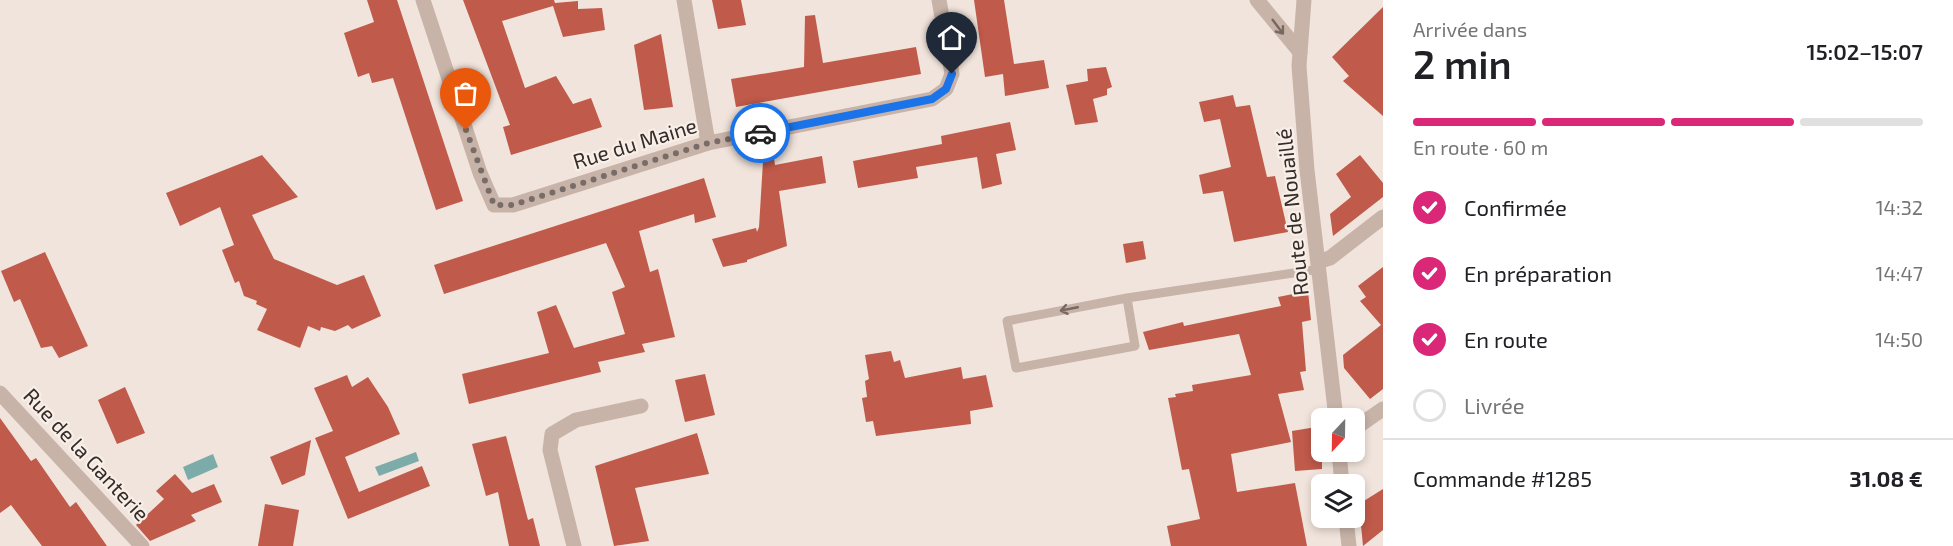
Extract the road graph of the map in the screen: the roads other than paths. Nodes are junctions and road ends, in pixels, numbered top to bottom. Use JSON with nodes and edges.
{"nodes":[{"id":1,"x":423,"y":0,"type":"edge"},
{"id":2,"x":684,"y":0,"type":"edge"},
{"id":3,"x":939,"y":0,"type":"edge"},
{"id":4,"x":1257,"y":0,"type":"edge"},
{"id":5,"x":1304,"y":0,"type":"edge"},
{"id":6,"x":1300,"y":52,"type":"junction"},
{"id":7,"x":708,"y":143,"type":"junction"},
{"id":8,"x":1383,"y":217,"type":"edge"},
{"id":9,"x":1320,"y":265,"type":"junction"},
{"id":10,"x":1127,"y":298,"type":"junction"},
{"id":11,"x":0,"y":393,"type":"edge"},
{"id":12,"x":641,"y":406,"type":"dead end"},
{"id":13,"x":1335,"y":408,"type":"edge"},
{"id":14,"x":1383,"y":409,"type":"edge"},
{"id":15,"x":1365,"y":421,"type":"edge"},
{"id":16,"x":1347,"y":528,"type":"edge"},
{"id":17,"x":142,"y":546,"type":"edge"},
{"id":18,"x":574,"y":546,"type":"edge"},
{"id":19,"x":1349,"y":546,"type":"edge"}],
"edges":[{"from":1,"to":7,"type":"street","name":"Rue du Maine"},
{"from":2,"to":7,"type":"street"},
{"from":3,"to":7,"type":"street","name":"Rue du Maine"},
{"from":4,"to":6,"type":"street","one_way":true},
{"from":5,"to":6,"type":"street","name":"Route de Nouaillé"},
{"from":6,"to":9,"type":"street","name":"Route de Nouaillé"},
{"from":8,"to":9,"type":"street"},
{"from":9,"to":10,"type":"lane"},
{"from":9,"to":13,"type":"street","name":"Route de Nouaillé"},
{"from":10,"to":10,"type":"lane","one_way":true},
{"from":11,"to":17,"type":"street","name":"Rue de la Ganterie"},
{"from":12,"to":18,"type":"street"},
{"from":14,"to":15,"type":"street"},
{"from":16,"to":19,"type":"street"}]}
